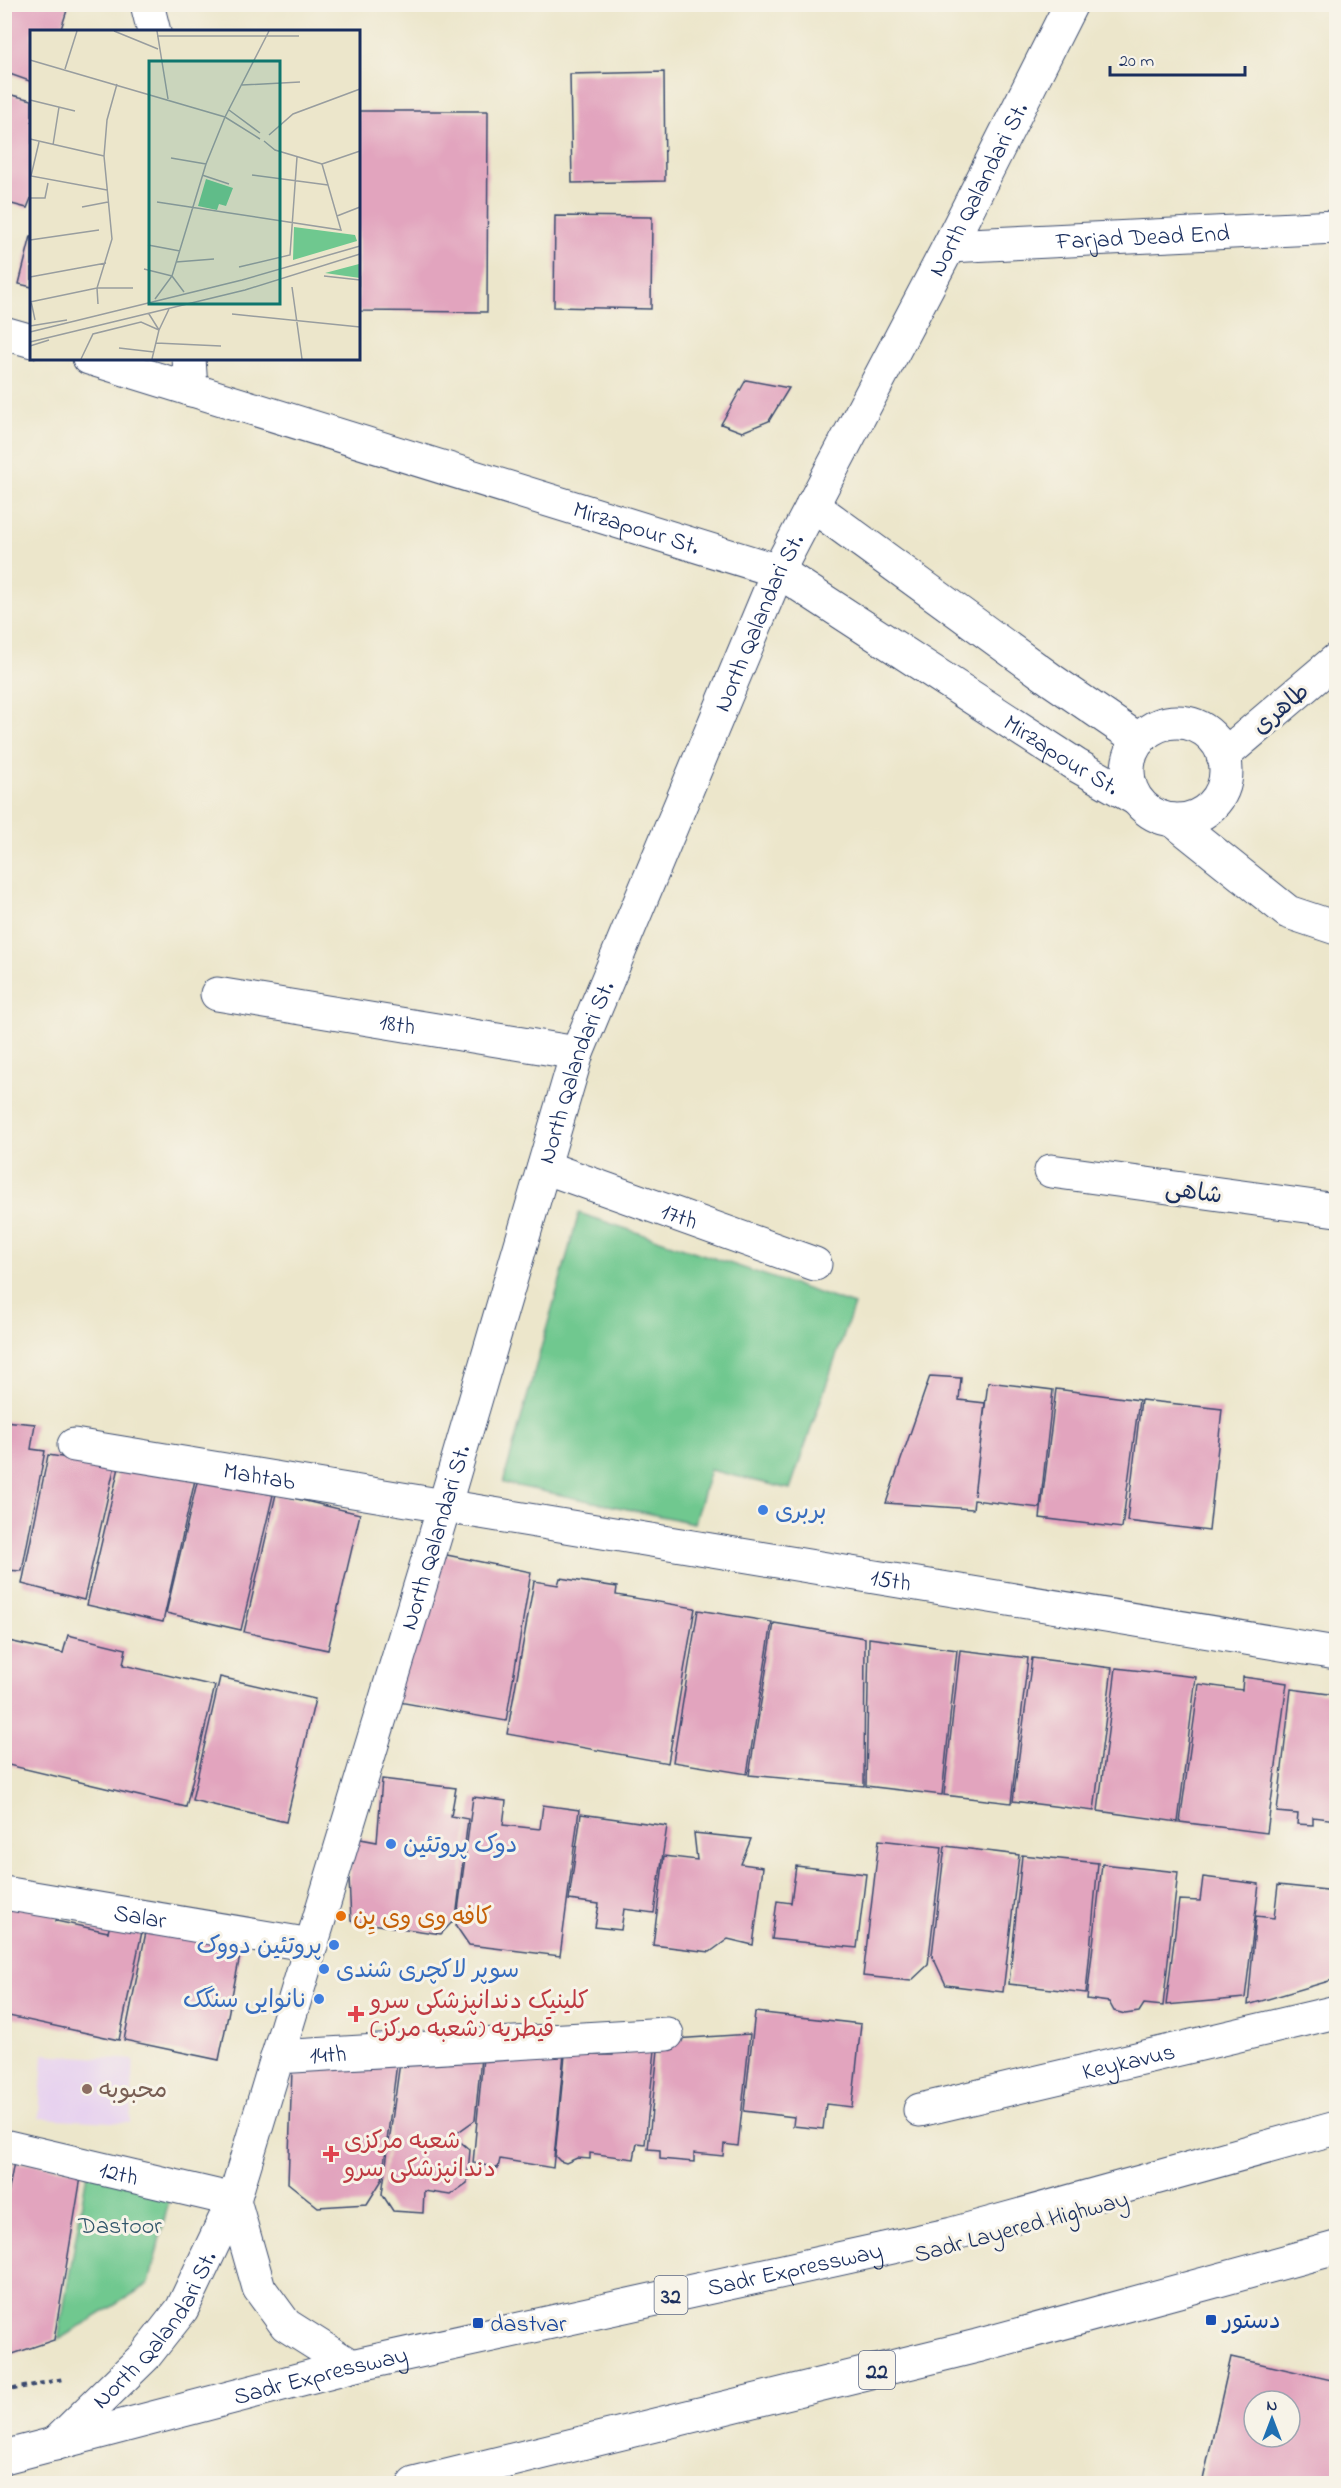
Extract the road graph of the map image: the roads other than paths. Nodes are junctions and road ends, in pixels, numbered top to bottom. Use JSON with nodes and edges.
{"nodes":[{"id":1,"x":147,"y":4,"type":"edge"},
{"id":2,"x":1071,"y":4,"type":"edge"},
{"id":3,"x":154,"y":30,"type":"edge"},
{"id":4,"x":1336,"y":228,"type":"edge"},
{"id":5,"x":949,"y":246,"type":"junction"},
{"id":6,"x":4,"y":333,"type":"edge"},
{"id":7,"x":30,"y":340,"type":"edge"},
{"id":8,"x":102,"y":360,"type":"edge"},
{"id":9,"x":190,"y":374,"type":"edge"},
{"id":10,"x":812,"y":506,"type":"junction"},
{"id":11,"x":778,"y":571,"type":"junction"},
{"id":12,"x":1336,"y":660,"type":"edge"},
{"id":13,"x":1139,"y":740,"type":"junction"},
{"id":14,"x":1223,"y":756,"type":"junction"},
{"id":15,"x":1136,"y":799,"type":"junction"},
{"id":16,"x":1173,"y":820,"type":"junction"},
{"id":17,"x":1336,"y":928,"type":"edge"},
{"id":18,"x":217,"y":994,"type":"dead end"},
{"id":19,"x":577,"y":1053,"type":"junction"},
{"id":20,"x":544,"y":1167,"type":"junction"},
{"id":21,"x":1051,"y":1171,"type":"dead end"},
{"id":22,"x":1336,"y":1210,"type":"edge"},
{"id":23,"x":815,"y":1264,"type":"dead end"},
{"id":24,"x":75,"y":1445,"type":"dead end"},
{"id":25,"x":444,"y":1507,"type":"junction"},
{"id":26,"x":1336,"y":1653,"type":"edge"},
{"id":27,"x":4,"y":1893,"type":"edge"},
{"id":28,"x":311,"y":1945,"type":"junction"},
{"id":29,"x":1336,"y":2012,"type":"edge"},
{"id":30,"x":667,"y":2034,"type":"dead end"},
{"id":31,"x":277,"y":2057,"type":"junction"},
{"id":32,"x":920,"y":2110,"type":"dead end"},
{"id":33,"x":1336,"y":2128,"type":"edge"},
{"id":34,"x":1336,"y":2142,"type":"edge"},
{"id":35,"x":4,"y":2146,"type":"edge"},
{"id":36,"x":234,"y":2200,"type":"junction"},
{"id":37,"x":1336,"y":2248,"type":"edge"},
{"id":38,"x":1336,"y":2259,"type":"edge"},
{"id":39,"x":351,"y":2366,"type":"junction"},
{"id":40,"x":55,"y":2444,"type":"junction"},
{"id":41,"x":4,"y":2457,"type":"edge"},
{"id":42,"x":4,"y":2471,"type":"edge"},
{"id":43,"x":414,"y":2484,"type":"edge"},
{"id":44,"x":457,"y":2484,"type":"edge"}],
"edges":[{"from":1,"to":3,"type":"main road"},
{"from":2,"to":5,"type":"main road","name":"North Qalandari St."},
{"from":4,"to":5,"type":"main road","name":"Farjad Dead End"},
{"from":5,"to":10,"type":"main road","name":"North Qalandari St."},
{"from":6,"to":7,"type":"main road"},
{"from":8,"to":9,"type":"main road","name":"Mirzapour St."},
{"from":9,"to":11,"type":"main road","name":"Mirzapour St."},
{"from":10,"to":11,"type":"main road","name":"North Qalandari St."},
{"from":10,"to":13,"type":"main road"},
{"from":11,"to":15,"type":"main road","name":"Mirzapour St."},
{"from":11,"to":19,"type":"main road","name":"North Qalandari St."},
{"from":12,"to":14,"type":"main road","name":"طاهری"},
{"from":13,"to":14,"type":"main road"},
{"from":13,"to":15,"type":"main road"},
{"from":14,"to":16,"type":"main road"},
{"from":15,"to":16,"type":"main road"},
{"from":16,"to":17,"type":"main road"},
{"from":18,"to":19,"type":"main road","name":"18th"},
{"from":19,"to":20,"type":"main road","name":"North Qalandari St."},
{"from":20,"to":23,"type":"main road","name":"17th"},
{"from":20,"to":25,"type":"main road","name":"North Qalandari St."},
{"from":21,"to":22,"type":"main road","name":"شاهی"},
{"from":24,"to":25,"type":"main road","name":"Mahtab"},
{"from":25,"to":26,"type":"main road","name":"15th"},
{"from":25,"to":28,"type":"main road","name":"North Qalandari St."},
{"from":27,"to":28,"type":"main road","name":"Salar"},
{"from":28,"to":31,"type":"main road","name":"North Qalandari St."},
{"from":29,"to":32,"type":"main road","name":"Keykavus"},
{"from":30,"to":31,"type":"main road","name":"14th"},
{"from":31,"to":36,"type":"main road","name":"North Qalandari St."},
{"from":33,"to":39,"type":"main road","name":"Sadr Expressway","number":"32"},
{"from":34,"to":42,"type":"main road","name":"Sadr Layered Highway"},
{"from":35,"to":36,"type":"main road","name":"12th"},
{"from":36,"to":39,"type":"main road","name":"North Qalandari St."},
{"from":36,"to":40,"type":"main road","name":"North Qalandari St."},
{"from":37,"to":43,"type":"main road","number":"22"},
{"from":38,"to":44,"type":"main road"},
{"from":39,"to":40,"type":"main road","name":"Sadr Expressway","number":"32"},
{"from":40,"to":41,"type":"main road","name":"Sadr Expressway","number":"32"}]}
